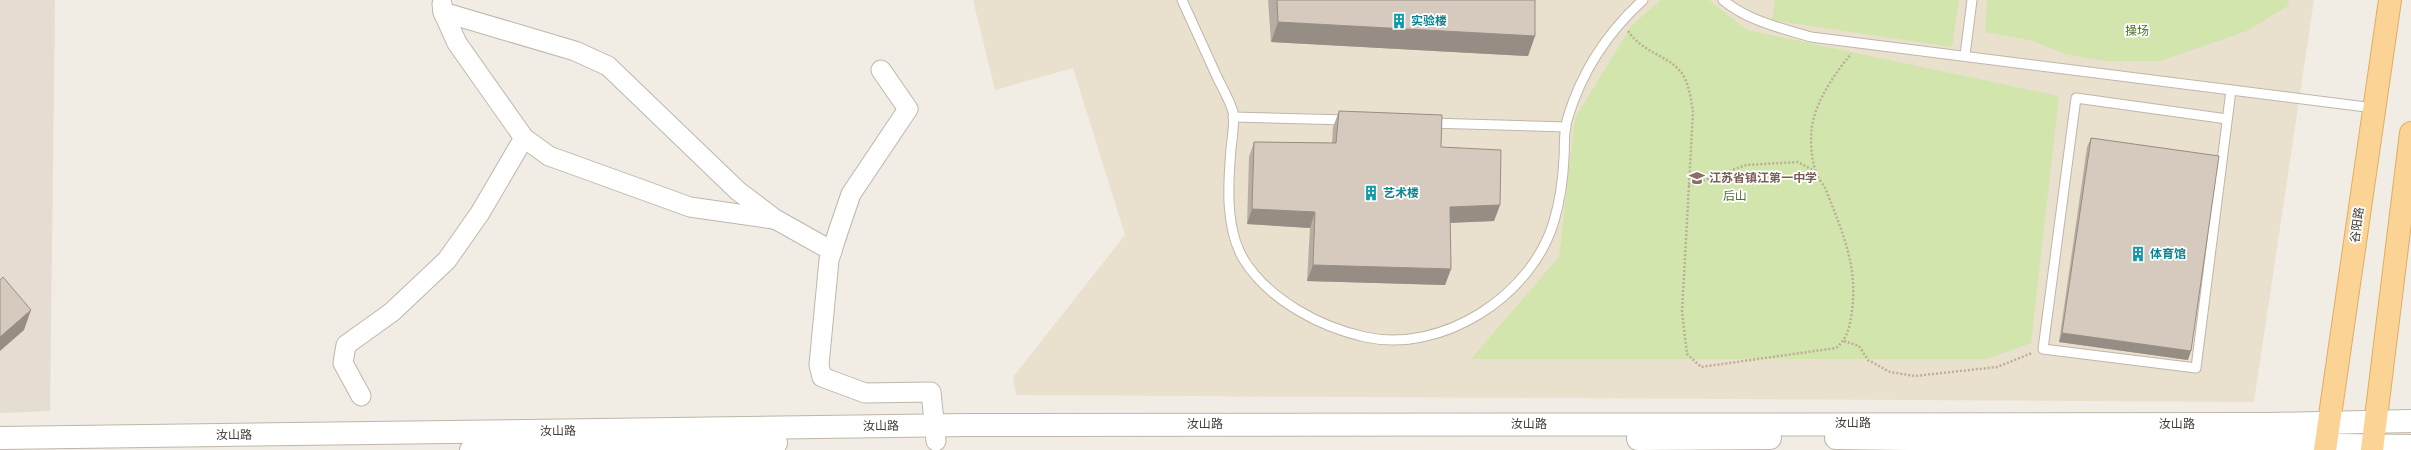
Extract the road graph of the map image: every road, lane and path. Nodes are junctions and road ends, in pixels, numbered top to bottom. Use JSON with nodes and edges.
{"nodes":[{"id":1,"x":1182,"y":0,"type":"edge"},
{"id":2,"x":1643,"y":0,"type":"edge"},
{"id":3,"x":1723,"y":0,"type":"edge"},
{"id":4,"x":1972,"y":0,"type":"edge"},
{"id":5,"x":2390,"y":0,"type":"edge"},
{"id":6,"x":442,"y":6,"type":"edge"},
{"id":7,"x":1621,"y":21,"type":"junction"},
{"id":8,"x":1860,"y":42,"type":"junction"},
{"id":9,"x":1965,"y":55,"type":"junction"},
{"id":10,"x":881,"y":70,"type":"dead end"},
{"id":11,"x":2231,"y":90,"type":"junction"},
{"id":12,"x":2374,"y":108,"type":"junction"},
{"id":13,"x":1233,"y":117,"type":"junction"},
{"id":14,"x":2227,"y":119,"type":"junction"},
{"id":15,"x":1360,"y":120,"type":"edge"},
{"id":16,"x":1415,"y":122,"type":"edge"},
{"id":17,"x":1566,"y":127,"type":"junction"},
{"id":18,"x":2411,"y":133,"type":"edge"},
{"id":19,"x":524,"y":138,"type":"junction"},
{"id":20,"x":1816,"y":172,"type":"junction"},
{"id":21,"x":1688,"y":186,"type":"junction"},
{"id":22,"x":775,"y":219,"type":"junction"},
{"id":23,"x":832,"y":251,"type":"junction"},
{"id":24,"x":1844,"y":341,"type":"junction"},
{"id":25,"x":2043,"y":349,"type":"junction"},
{"id":26,"x":361,"y":396,"type":"dead end"},
{"id":27,"x":2411,"y":421,"type":"edge"},
{"id":28,"x":2375,"y":422,"type":"junction"},
{"id":29,"x":2328,"y":423,"type":"junction"},
{"id":30,"x":935,"y":433,"type":"junction"},
{"id":31,"x":0,"y":438,"type":"edge"},
{"id":32,"x":81,"y":443,"type":"edge"},
{"id":33,"x":1726,"y":444,"type":"edge"},
{"id":34,"x":2411,"y":446,"type":"edge"},
{"id":35,"x":2325,"y":447,"type":"edge"},
{"id":36,"x":2372,"y":448,"type":"edge"},
{"id":37,"x":471,"y":450,"type":"edge"}],
"edges":[{"from":1,"to":13,"type":"lane"},
{"from":2,"to":7,"type":"lane"},
{"from":3,"to":8,"type":"lane"},
{"from":4,"to":9,"type":"lane"},
{"from":5,"to":12,"type":"main road","name":"谷阳路"},
{"from":6,"to":19,"type":"street"},
{"from":6,"to":22,"type":"street"},
{"from":7,"to":17,"type":"lane"},
{"from":7,"to":21,"type":"path"},
{"from":8,"to":9,"type":"lane"},
{"from":8,"to":20,"type":"path"},
{"from":9,"to":11,"type":"lane"},
{"from":10,"to":23,"type":"street"},
{"from":11,"to":12,"type":"lane"},
{"from":11,"to":14,"type":"lane"},
{"from":12,"to":29,"type":"main road","name":"谷阳路"},
{"from":13,"to":15,"type":"lane"},
{"from":13,"to":17,"type":"lane"},
{"from":14,"to":25,"type":"lane"},
{"from":14,"to":25,"type":"lane"},
{"from":16,"to":17,"type":"lane"},
{"from":18,"to":28,"type":"main road"},
{"from":19,"to":22,"type":"street"},
{"from":19,"to":26,"type":"street"},
{"from":20,"to":21,"type":"path"},
{"from":20,"to":24,"type":"path"},
{"from":21,"to":24,"type":"path"},
{"from":22,"to":23,"type":"street"},
{"from":23,"to":30,"type":"street"},
{"from":24,"to":25,"type":"path"},
{"from":27,"to":28,"type":"street","name":"汝山路"},
{"from":28,"to":29,"type":"street","name":"汝山路"},
{"from":28,"to":36,"type":"main road"},
{"from":29,"to":30,"type":"street","name":"汝山路"},
{"from":29,"to":35,"type":"main road","name":"谷阳路"},
{"from":30,"to":32,"type":"street","name":"汝山路"},
{"from":30,"to":33,"type":"street","name":"汝山路"},
{"from":30,"to":37,"type":"street","name":"汝山路"},
{"from":31,"to":32,"type":"street","name":"汝山路"},
{"from":33,"to":35,"type":"street","name":"汝山路"},
{"from":34,"to":36,"type":"street","name":"汝山路"},
{"from":35,"to":36,"type":"street","name":"汝山路"}]}
